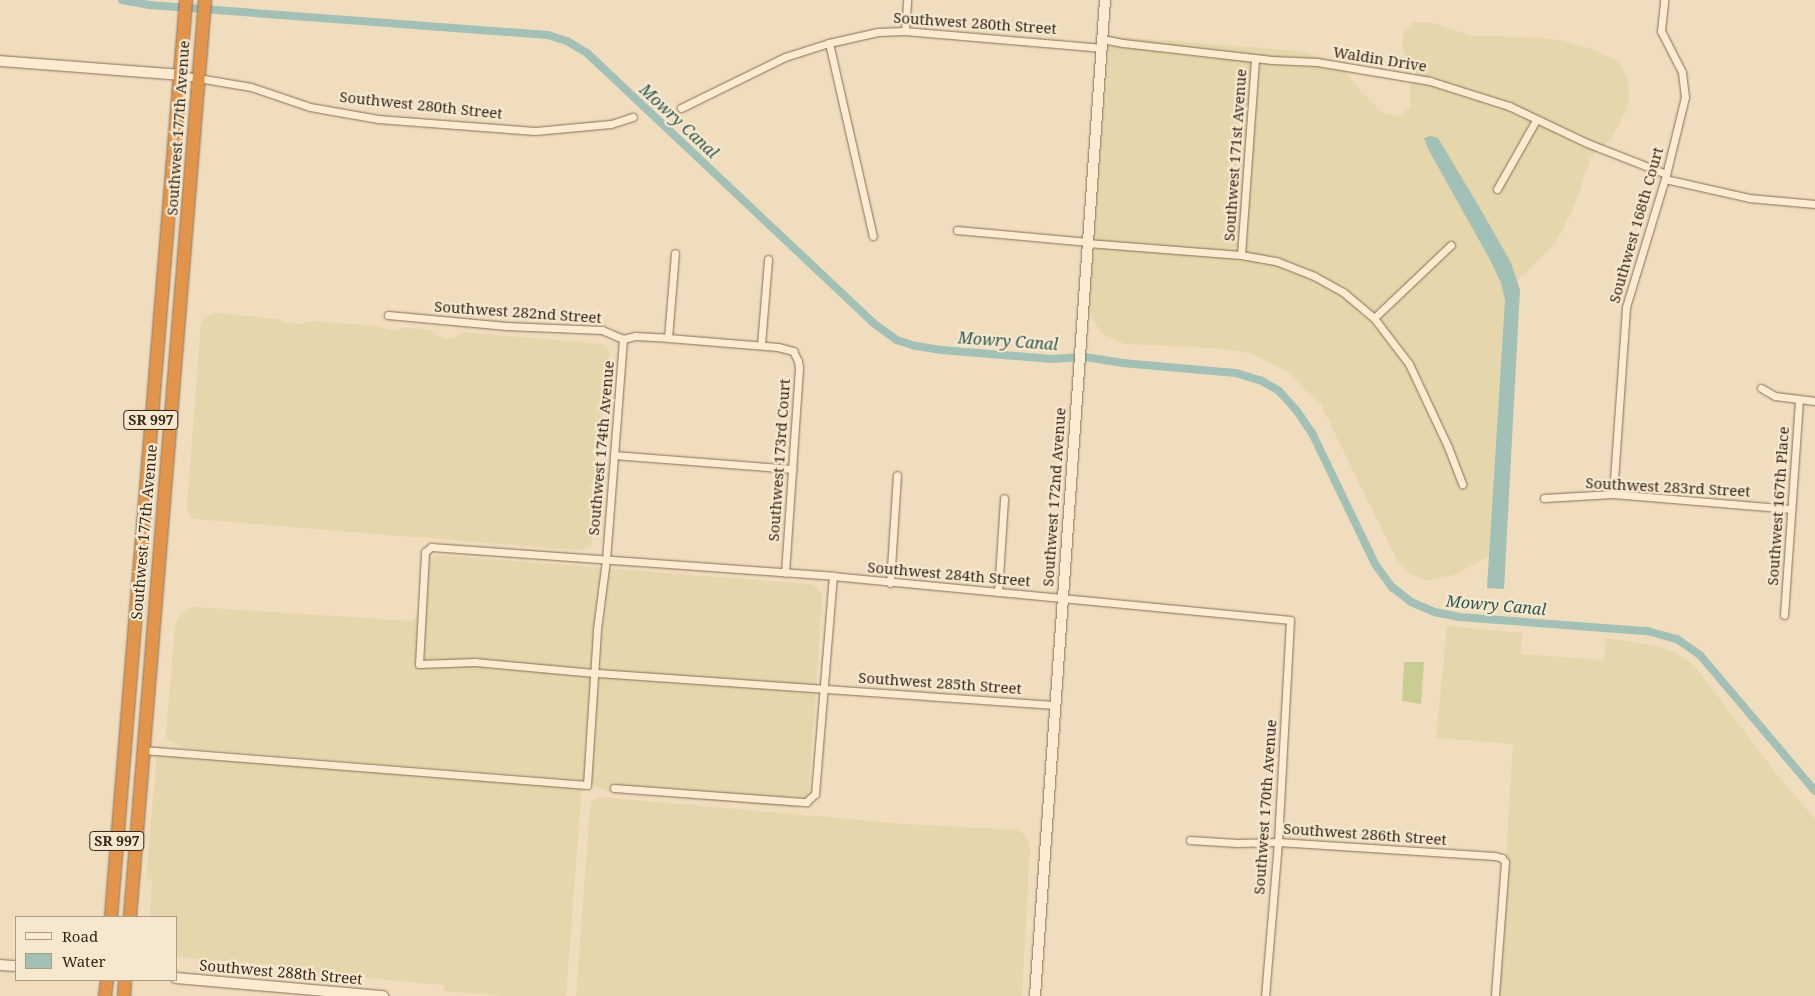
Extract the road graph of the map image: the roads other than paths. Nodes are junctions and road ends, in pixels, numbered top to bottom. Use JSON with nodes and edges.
{"nodes":[{"id":1,"x":186,"y":0,"type":"edge"},
{"id":2,"x":205,"y":0,"type":"edge"},
{"id":3,"x":907,"y":0,"type":"edge"},
{"id":4,"x":1105,"y":0,"type":"edge"},
{"id":5,"x":1664,"y":0,"type":"edge"},
{"id":6,"x":905,"y":31,"type":"junction"},
{"id":7,"x":829,"y":43,"type":"junction"},
{"id":8,"x":1102,"y":44,"type":"junction"},
{"id":9,"x":1255,"y":58,"type":"junction"},
{"id":10,"x":0,"y":61,"type":"edge"},
{"id":11,"x":180,"y":75,"type":"junction"},
{"id":12,"x":198,"y":80,"type":"junction"},
{"id":13,"x":681,"y":108,"type":"dead end"},
{"id":14,"x":633,"y":118,"type":"dead end"},
{"id":15,"x":1536,"y":120,"type":"junction"},
{"id":16,"x":1666,"y":176,"type":"junction"},
{"id":17,"x":1497,"y":189,"type":"dead end"},
{"id":18,"x":1815,"y":204,"type":"edge"},
{"id":19,"x":957,"y":230,"type":"dead end"},
{"id":20,"x":873,"y":236,"type":"dead end"},
{"id":21,"x":1087,"y":242,"type":"junction"},
{"id":22,"x":1451,"y":245,"type":"dead end"},
{"id":23,"x":674,"y":254,"type":"dead end"},
{"id":24,"x":1241,"y":255,"type":"junction"},
{"id":25,"x":768,"y":259,"type":"dead end"},
{"id":26,"x":163,"y":288,"type":"junction"},
{"id":27,"x":179,"y":313,"type":"junction"},
{"id":28,"x":388,"y":315,"type":"dead end"},
{"id":29,"x":1374,"y":318,"type":"junction"},
{"id":30,"x":668,"y":338,"type":"junction"},
{"id":31,"x":623,"y":339,"type":"junction"},
{"id":32,"x":761,"y":345,"type":"junction"},
{"id":33,"x":793,"y":351,"type":"joint"},
{"id":34,"x":1761,"y":388,"type":"dead end"},
{"id":35,"x":1799,"y":400,"type":"junction"},
{"id":36,"x":1815,"y":401,"type":"edge"},
{"id":37,"x":614,"y":455,"type":"junction"},
{"id":38,"x":792,"y":469,"type":"junction"},
{"id":39,"x":897,"y":475,"type":"dead end"},
{"id":40,"x":1462,"y":484,"type":"dead end"},
{"id":41,"x":1613,"y":494,"type":"junction"},
{"id":42,"x":1004,"y":498,"type":"dead end"},
{"id":43,"x":1544,"y":498,"type":"dead end"},
{"id":44,"x":1791,"y":508,"type":"junction"},
{"id":45,"x":606,"y":560,"type":"junction"},
{"id":46,"x":785,"y":573,"type":"junction"},
{"id":47,"x":833,"y":576,"type":"junction"},
{"id":48,"x":890,"y":583,"type":"junction"},
{"id":49,"x":998,"y":592,"type":"junction"},
{"id":50,"x":1062,"y":597,"type":"junction"},
{"id":51,"x":1784,"y":615,"type":"dead end"},
{"id":52,"x":1290,"y":620,"type":"joint"},
{"id":53,"x":594,"y":673,"type":"junction"},
{"id":54,"x":823,"y":688,"type":"junction"},
{"id":55,"x":1054,"y":705,"type":"junction"},
{"id":56,"x":143,"y":750,"type":"junction"},
{"id":57,"x":614,"y":788,"type":"dead end"},
{"id":58,"x":1190,"y":840,"type":"dead end"},
{"id":59,"x":1278,"y":842,"type":"junction"},
{"id":60,"x":112,"y":916,"type":"edge"},
{"id":61,"x":130,"y":916,"type":"edge"},
{"id":62,"x":0,"y":965,"type":"edge"},
{"id":63,"x":15,"y":966,"type":"edge"},
{"id":64,"x":178,"y":978,"type":"edge"},
{"id":65,"x":106,"y":981,"type":"edge"},
{"id":66,"x":125,"y":981,"type":"edge"},
{"id":67,"x":338,"y":994,"type":"edge"},
{"id":68,"x":106,"y":996,"type":"edge"},
{"id":69,"x":124,"y":996,"type":"edge"},
{"id":70,"x":382,"y":996,"type":"edge"},
{"id":71,"x":1035,"y":996,"type":"edge"},
{"id":72,"x":1265,"y":996,"type":"edge"},
{"id":73,"x":1496,"y":996,"type":"edge"}],
"edges":[{"from":1,"to":11,"type":"highway","name":"Southwest 177th Avenue","number":"SR 997"},
{"from":2,"to":12,"type":"highway","name":"Southwest 177th Avenue","number":"SR 997"},
{"from":3,"to":6,"type":"street"},
{"from":4,"to":8,"type":"street","name":"Southwest 172nd Avenue"},
{"from":5,"to":16,"type":"street","name":"Southwest 168th Court"},
{"from":6,"to":7,"type":"street","name":"Southwest 280th Street"},
{"from":6,"to":8,"type":"street","name":"Southwest 280th Street"},
{"from":7,"to":13,"type":"street","name":"Southwest 280th Street"},
{"from":7,"to":20,"type":"street"},
{"from":8,"to":9,"type":"street","name":"Waldin Drive"},
{"from":8,"to":21,"type":"street","name":"Southwest 172nd Avenue"},
{"from":9,"to":15,"type":"street","name":"Waldin Drive"},
{"from":9,"to":24,"type":"street","name":"Southwest 171st Avenue"},
{"from":10,"to":11,"type":"street","name":"Southwest 280th Street"},
{"from":11,"to":12,"type":"street","name":"Southwest 280th Street"},
{"from":11,"to":26,"type":"highway","name":"Southwest 177th Avenue","number":"SR 997"},
{"from":12,"to":14,"type":"street","name":"Southwest 280th Street"},
{"from":12,"to":27,"type":"highway","name":"Southwest 177th Avenue","number":"SR 997"},
{"from":15,"to":16,"type":"street","name":"Waldin Drive"},
{"from":15,"to":17,"type":"street"},
{"from":16,"to":18,"type":"street"},
{"from":16,"to":41,"type":"street","name":"Southwest 168th Court"},
{"from":19,"to":21,"type":"street"},
{"from":21,"to":24,"type":"street"},
{"from":21,"to":50,"type":"street","name":"Southwest 172nd Avenue"},
{"from":22,"to":29,"type":"street"},
{"from":23,"to":30,"type":"street"},
{"from":24,"to":29,"type":"street"},
{"from":25,"to":32,"type":"street"},
{"from":26,"to":27,"type":"highway"},
{"from":26,"to":60,"type":"highway","name":"Southwest 177th Avenue","number":"SR 997"},
{"from":27,"to":56,"type":"highway","name":"Southwest 177th Avenue","number":"SR 997"},
{"from":28,"to":31,"type":"street","name":"Southwest 282nd Street"},
{"from":29,"to":40,"type":"street"},
{"from":30,"to":31,"type":"street","name":"Southwest 282nd Street"},
{"from":30,"to":32,"type":"street","name":"Southwest 282nd Street"},
{"from":31,"to":37,"type":"street","name":"Southwest 174th Avenue"},
{"from":32,"to":33,"type":"street","name":"Southwest 282nd Street"},
{"from":33,"to":38,"type":"street","name":"Southwest 173rd Court"},
{"from":34,"to":35,"type":"street"},
{"from":35,"to":36,"type":"street"},
{"from":35,"to":44,"type":"street","name":"Southwest 167th Place"},
{"from":37,"to":38,"type":"street"},
{"from":37,"to":45,"type":"street","name":"Southwest 174th Avenue"},
{"from":38,"to":46,"type":"street","name":"Southwest 173rd Court"},
{"from":39,"to":48,"type":"street"},
{"from":41,"to":43,"type":"street","name":"Southwest 283rd Street"},
{"from":41,"to":44,"type":"street","name":"Southwest 283rd Street"},
{"from":42,"to":49,"type":"street"},
{"from":44,"to":51,"type":"street","name":"Southwest 167th Place"},
{"from":45,"to":46,"type":"street","name":"Southwest 284th Street"},
{"from":45,"to":53,"type":"street","name":"Southwest 174th Avenue"},
{"from":45,"to":53,"type":"street","name":"Southwest 284th Street"},
{"from":46,"to":47,"type":"street","name":"Southwest 284th Street"},
{"from":47,"to":48,"type":"street","name":"Southwest 284th Street"},
{"from":47,"to":54,"type":"street"},
{"from":48,"to":49,"type":"street","name":"Southwest 284th Street"},
{"from":49,"to":50,"type":"street","name":"Southwest 284th Street"},
{"from":50,"to":52,"type":"street","name":"Southwest 284th Street"},
{"from":50,"to":55,"type":"street","name":"Southwest 172nd Avenue"},
{"from":52,"to":59,"type":"street","name":"Southwest 170th Avenue"},
{"from":53,"to":54,"type":"street","name":"Southwest 285th Street"},
{"from":53,"to":56,"type":"street","name":"Southwest 174th Avenue"},
{"from":54,"to":55,"type":"street","name":"Southwest 285th Street"},
{"from":54,"to":57,"type":"street"},
{"from":55,"to":71,"type":"street","name":"Southwest 172nd Avenue"},
{"from":56,"to":61,"type":"highway","name":"Southwest 177th Avenue","number":"SR 997"},
{"from":58,"to":59,"type":"street","name":"Southwest 286th Street"},
{"from":59,"to":72,"type":"street","name":"Southwest 170th Avenue"},
{"from":59,"to":73,"type":"street","name":"Southwest 286th Street"},
{"from":62,"to":63,"type":"street"},
{"from":64,"to":67,"type":"street","name":"Southwest 288th Street"},
{"from":65,"to":68,"type":"highway"},
{"from":66,"to":69,"type":"highway"},
{"from":67,"to":70,"type":"street","name":"Southwest 288th Street"}]}
